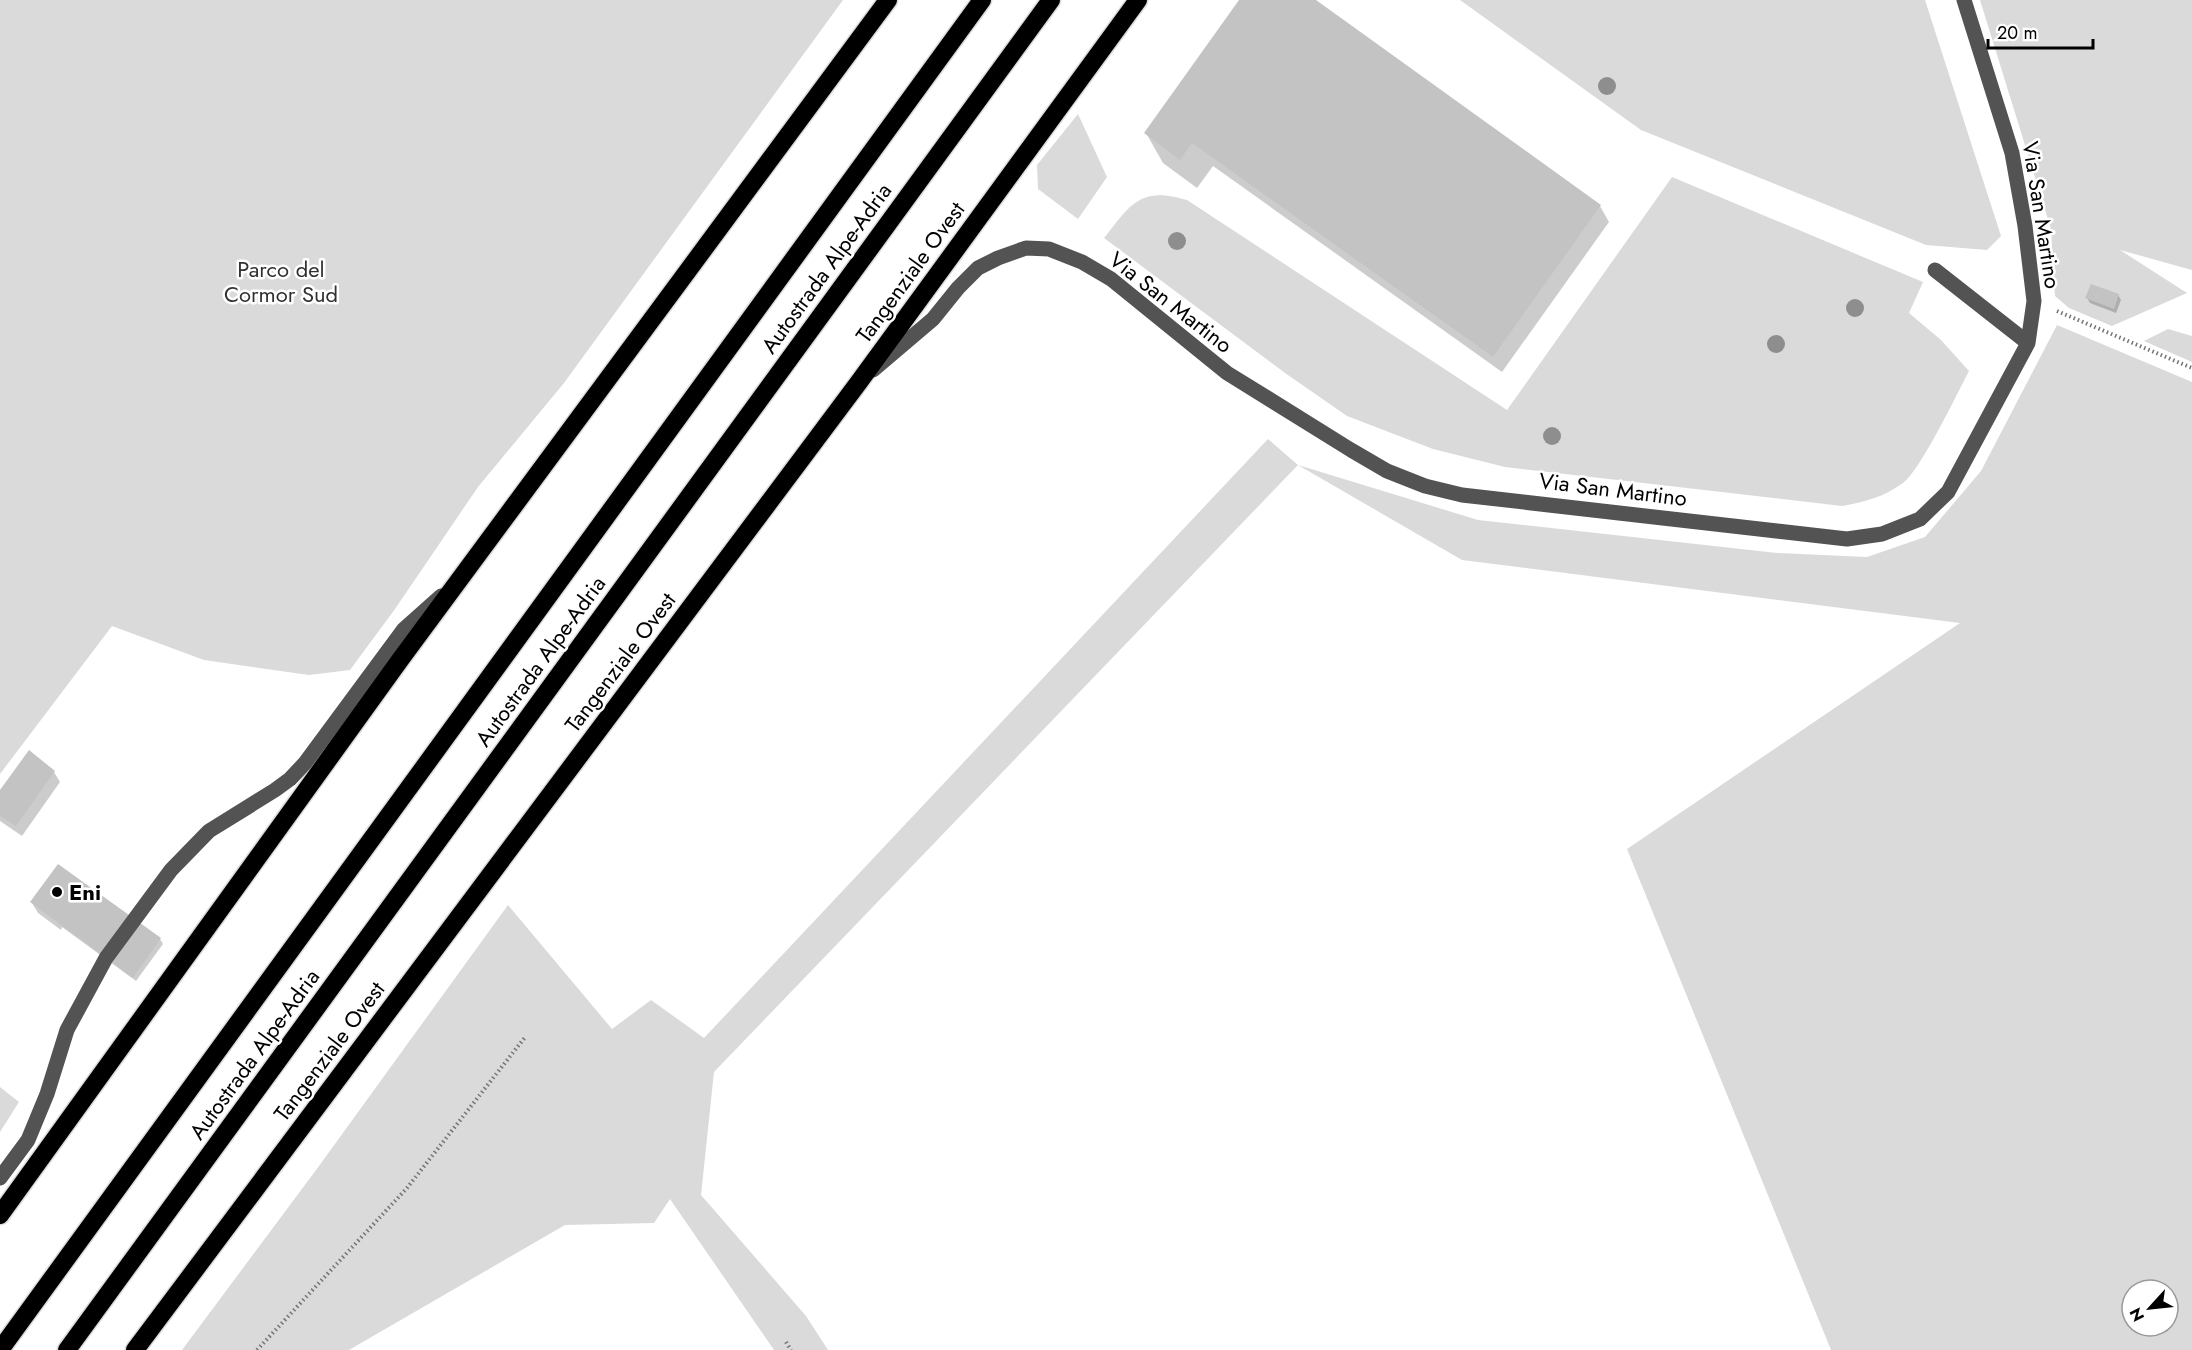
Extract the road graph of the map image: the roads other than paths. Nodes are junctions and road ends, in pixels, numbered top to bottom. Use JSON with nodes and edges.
{"nodes":[{"id":1,"x":888,"y":0,"type":"edge"},
{"id":2,"x":982,"y":0,"type":"edge"},
{"id":3,"x":1051,"y":0,"type":"edge"},
{"id":4,"x":1138,"y":0,"type":"edge"},
{"id":5,"x":1964,"y":0,"type":"edge"},
{"id":6,"x":1935,"y":270,"type":"dead end"},
{"id":7,"x":2028,"y":342,"type":"junction"},
{"id":8,"x":859,"y":382,"type":"junction"},
{"id":9,"x":457,"y":583,"type":"junction"},
{"id":10,"x":0,"y":1178,"type":"edge"},
{"id":11,"x":0,"y":1215,"type":"edge"},
{"id":12,"x":0,"y":1350,"type":"edge"},
{"id":13,"x":67,"y":1350,"type":"edge"},
{"id":14,"x":135,"y":1350,"type":"edge"}],
"edges":[{"from":1,"to":9,"type":"highway"},
{"from":2,"to":12,"type":"highway","name":"Autostrada Alpe-Adria"},
{"from":3,"to":13,"type":"highway","name":"Autostrada Alpe-Adria"},
{"from":4,"to":8,"type":"highway","name":"Tangenziale Ovest"},
{"from":5,"to":7,"type":"street","name":"Via San Martino"},
{"from":6,"to":7,"type":"street"},
{"from":7,"to":8,"type":"street","name":"Via San Martino"},
{"from":8,"to":14,"type":"highway","name":"Tangenziale Ovest"},
{"from":9,"to":10,"type":"street"},
{"from":9,"to":11,"type":"highway"}]}
